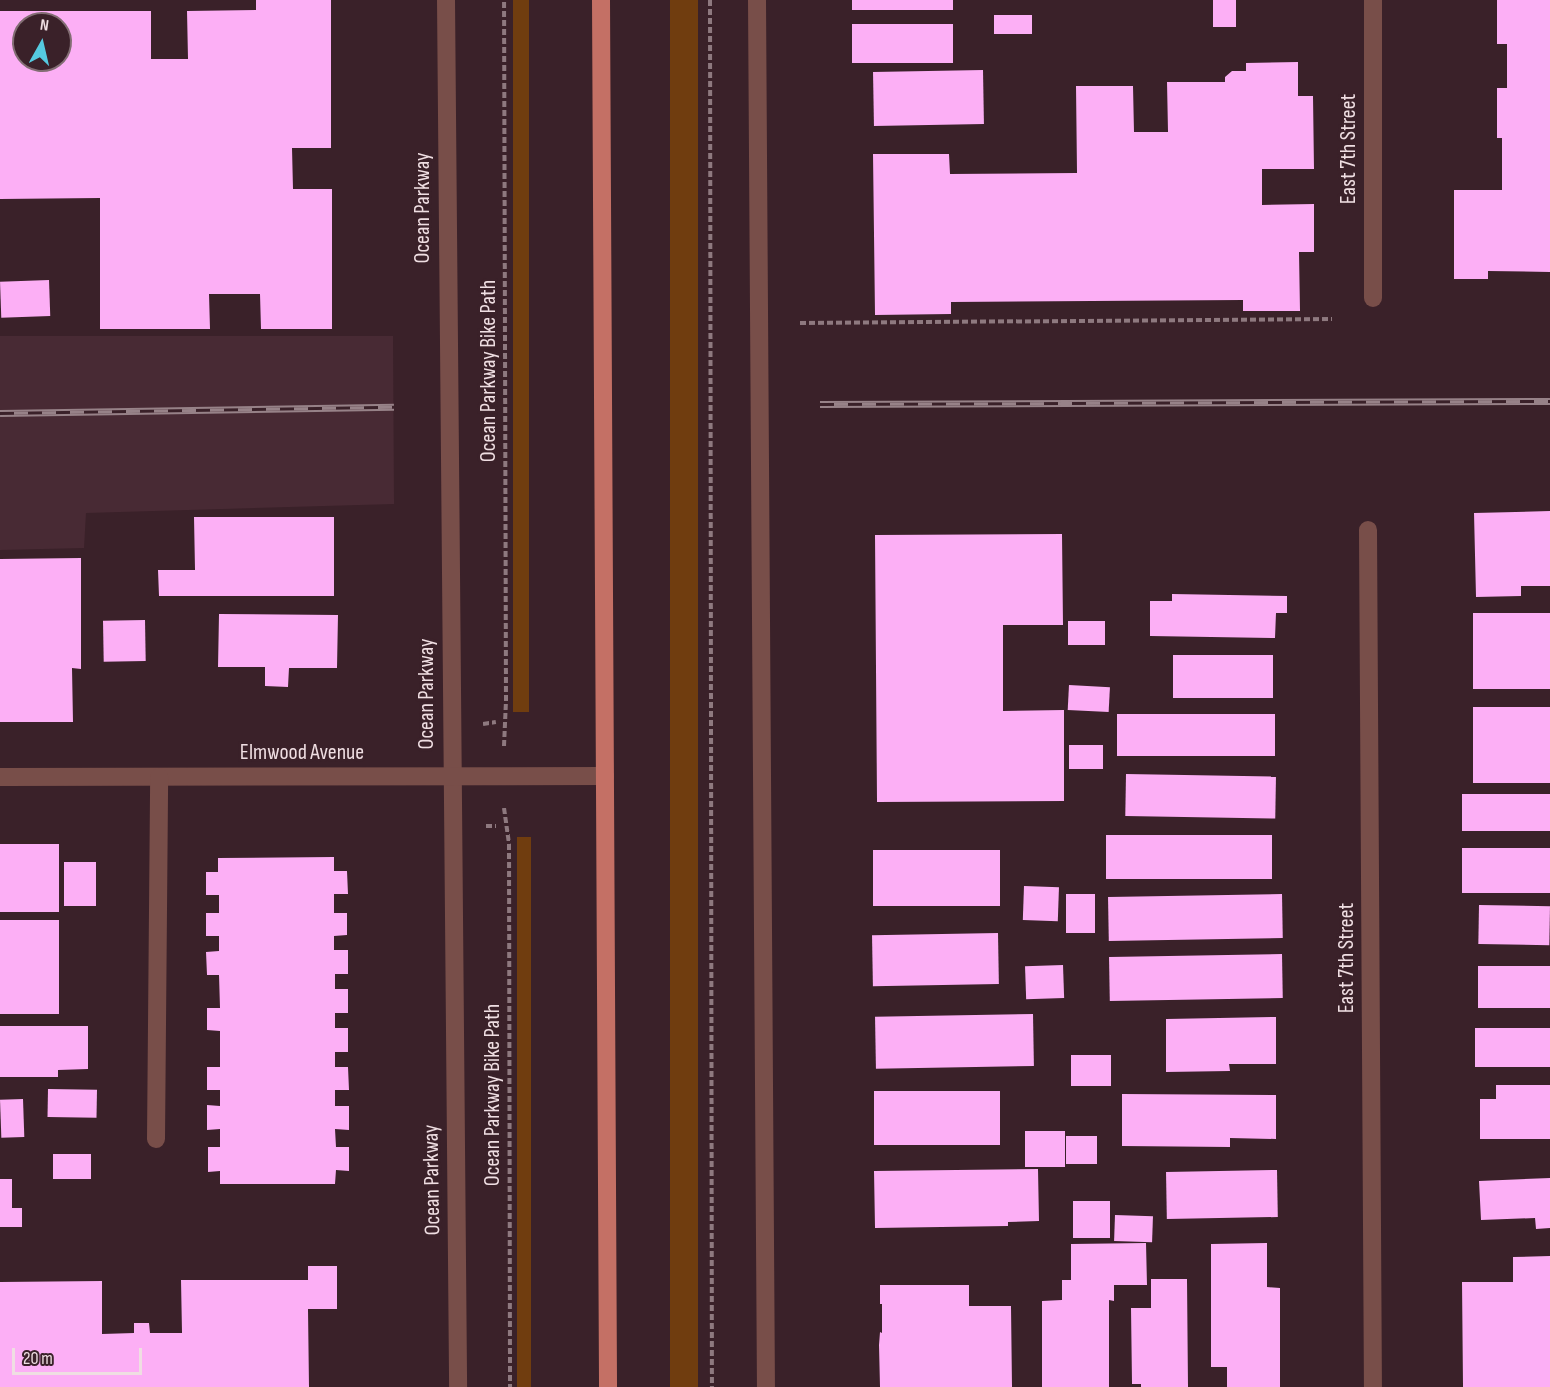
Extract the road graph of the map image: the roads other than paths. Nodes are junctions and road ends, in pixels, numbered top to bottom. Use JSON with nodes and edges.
{"nodes":[{"id":1,"x":446,"y":0,"type":"edge"},
{"id":2,"x":601,"y":0,"type":"edge"},
{"id":3,"x":757,"y":0,"type":"edge"},
{"id":4,"x":1373,"y":0,"type":"edge"},
{"id":5,"x":1373,"y":298,"type":"dead end"},
{"id":6,"x":1368,"y":530,"type":"dead end"},
{"id":7,"x":452,"y":776,"type":"junction"},
{"id":8,"x":605,"y":776,"type":"junction"},
{"id":9,"x":0,"y":777,"type":"edge"},
{"id":10,"x":159,"y":777,"type":"junction"},
{"id":11,"x":156,"y":1139,"type":"dead end"},
{"id":12,"x":458,"y":1387,"type":"edge"},
{"id":13,"x":608,"y":1387,"type":"edge"},
{"id":14,"x":766,"y":1387,"type":"edge"},
{"id":15,"x":1373,"y":1387,"type":"edge"}],
"edges":[{"from":1,"to":7,"type":"street","name":"Ocean Parkway"},
{"from":2,"to":8,"type":"main road"},
{"from":3,"to":14,"type":"street"},
{"from":4,"to":5,"type":"street","name":"East 7th Street"},
{"from":6,"to":15,"type":"street","name":"East 7th Street"},
{"from":7,"to":8,"type":"street","name":"Elmwood Avenue"},
{"from":7,"to":10,"type":"street","name":"Elmwood Avenue"},
{"from":7,"to":12,"type":"street","name":"Ocean Parkway"},
{"from":8,"to":13,"type":"main road"},
{"from":9,"to":10,"type":"street","name":"Elmwood Avenue"},
{"from":10,"to":11,"type":"street"}]}
